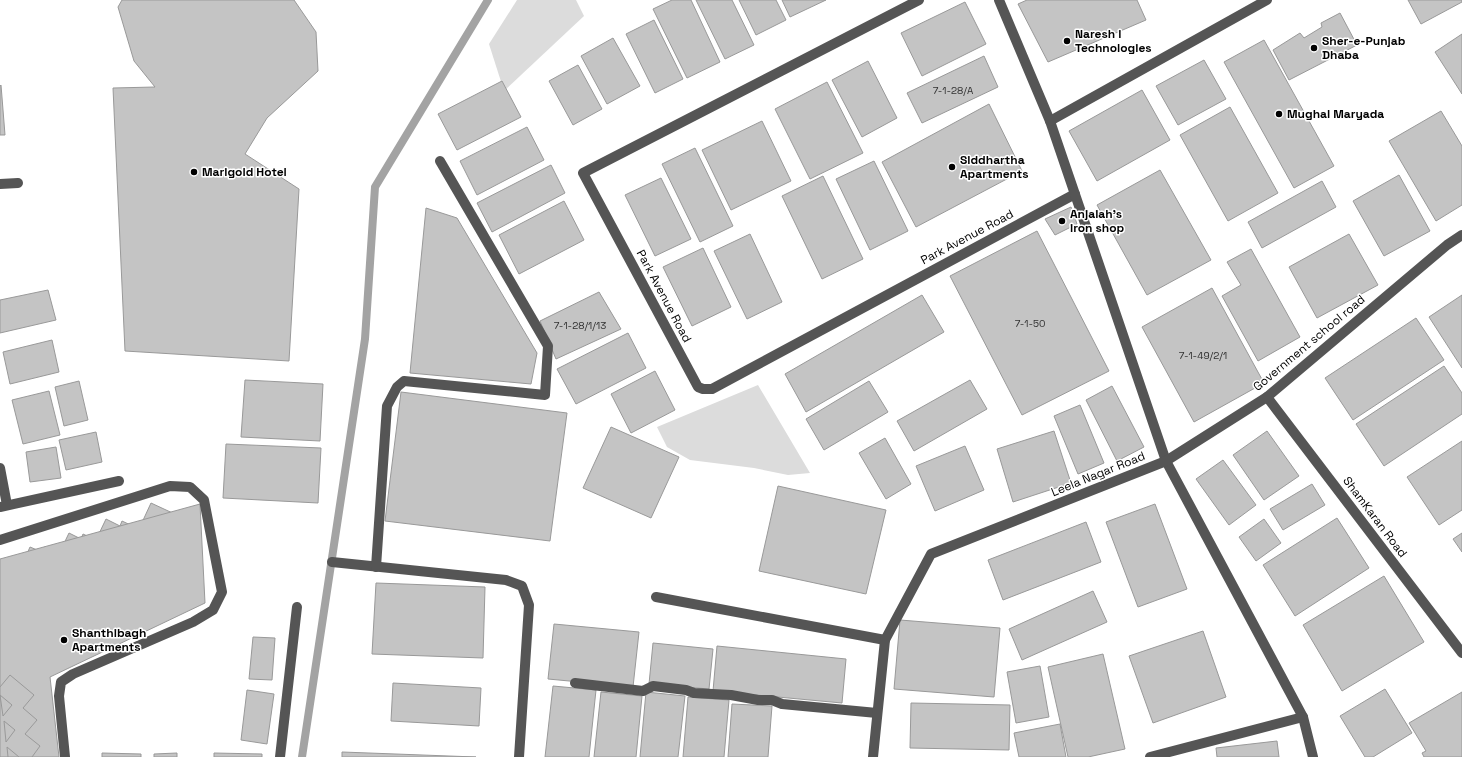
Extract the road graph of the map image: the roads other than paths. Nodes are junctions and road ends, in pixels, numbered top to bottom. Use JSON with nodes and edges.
{"nodes":[{"id":1,"x":919,"y":0,"type":"edge"},
{"id":2,"x":998,"y":0,"type":"edge"},
{"id":3,"x":1267,"y":0,"type":"edge"},
{"id":4,"x":1050,"y":121,"type":"junction"},
{"id":5,"x":440,"y":161,"type":"dead end"},
{"id":6,"x":18,"y":182,"type":"dead end"},
{"id":7,"x":0,"y":184,"type":"edge"},
{"id":8,"x":1075,"y":194,"type":"junction"},
{"id":9,"x":1462,"y":235,"type":"edge"},
{"id":10,"x":1267,"y":397,"type":"junction"},
{"id":11,"x":1166,"y":461,"type":"junction"},
{"id":12,"x":0,"y":468,"type":"edge"},
{"id":13,"x":120,"y":481,"type":"dead end"},
{"id":14,"x":3,"y":506,"type":"edge"},
{"id":15,"x":0,"y":540,"type":"edge"},
{"id":16,"x":332,"y":562,"type":"dead end"},
{"id":17,"x":376,"y":567,"type":"junction"},
{"id":18,"x":656,"y":597,"type":"dead end"},
{"id":19,"x":297,"y":607,"type":"dead end"},
{"id":20,"x":885,"y":640,"type":"junction"},
{"id":21,"x":1462,"y":653,"type":"edge"},
{"id":22,"x":575,"y":683,"type":"dead end"},
{"id":23,"x":877,"y":713,"type":"junction"},
{"id":24,"x":1303,"y":717,"type":"junction"},
{"id":25,"x":65,"y":757,"type":"edge"},
{"id":26,"x":280,"y":757,"type":"edge"},
{"id":27,"x":519,"y":757,"type":"edge"},
{"id":28,"x":873,"y":757,"type":"edge"},
{"id":29,"x":1150,"y":757,"type":"edge"},
{"id":30,"x":1313,"y":757,"type":"edge"}],
"edges":[{"from":1,"to":8,"type":"street","name":"Park Avenue Road"},
{"from":2,"to":4,"type":"street"},
{"from":3,"to":4,"type":"street"},
{"from":4,"to":8,"type":"street"},
{"from":5,"to":17,"type":"street"},
{"from":6,"to":7,"type":"street"},
{"from":8,"to":11,"type":"street"},
{"from":9,"to":10,"type":"street","name":"Government school road"},
{"from":10,"to":11,"type":"street","name":"Government school road"},
{"from":10,"to":21,"type":"street","name":"ShamKaran Road"},
{"from":11,"to":20,"type":"street","name":"Leela Nagar Road"},
{"from":11,"to":24,"type":"street"},
{"from":12,"to":14,"type":"street"},
{"from":13,"to":14,"type":"street"},
{"from":15,"to":25,"type":"street"},
{"from":16,"to":17,"type":"street"},
{"from":17,"to":27,"type":"street"},
{"from":18,"to":20,"type":"street"},
{"from":19,"to":26,"type":"street"},
{"from":20,"to":23,"type":"street","name":"Leela Nagar Road"},
{"from":22,"to":23,"type":"street"},
{"from":23,"to":28,"type":"street","name":"Leela Nagar Road"},
{"from":24,"to":29,"type":"street"},
{"from":24,"to":30,"type":"street"}]}
